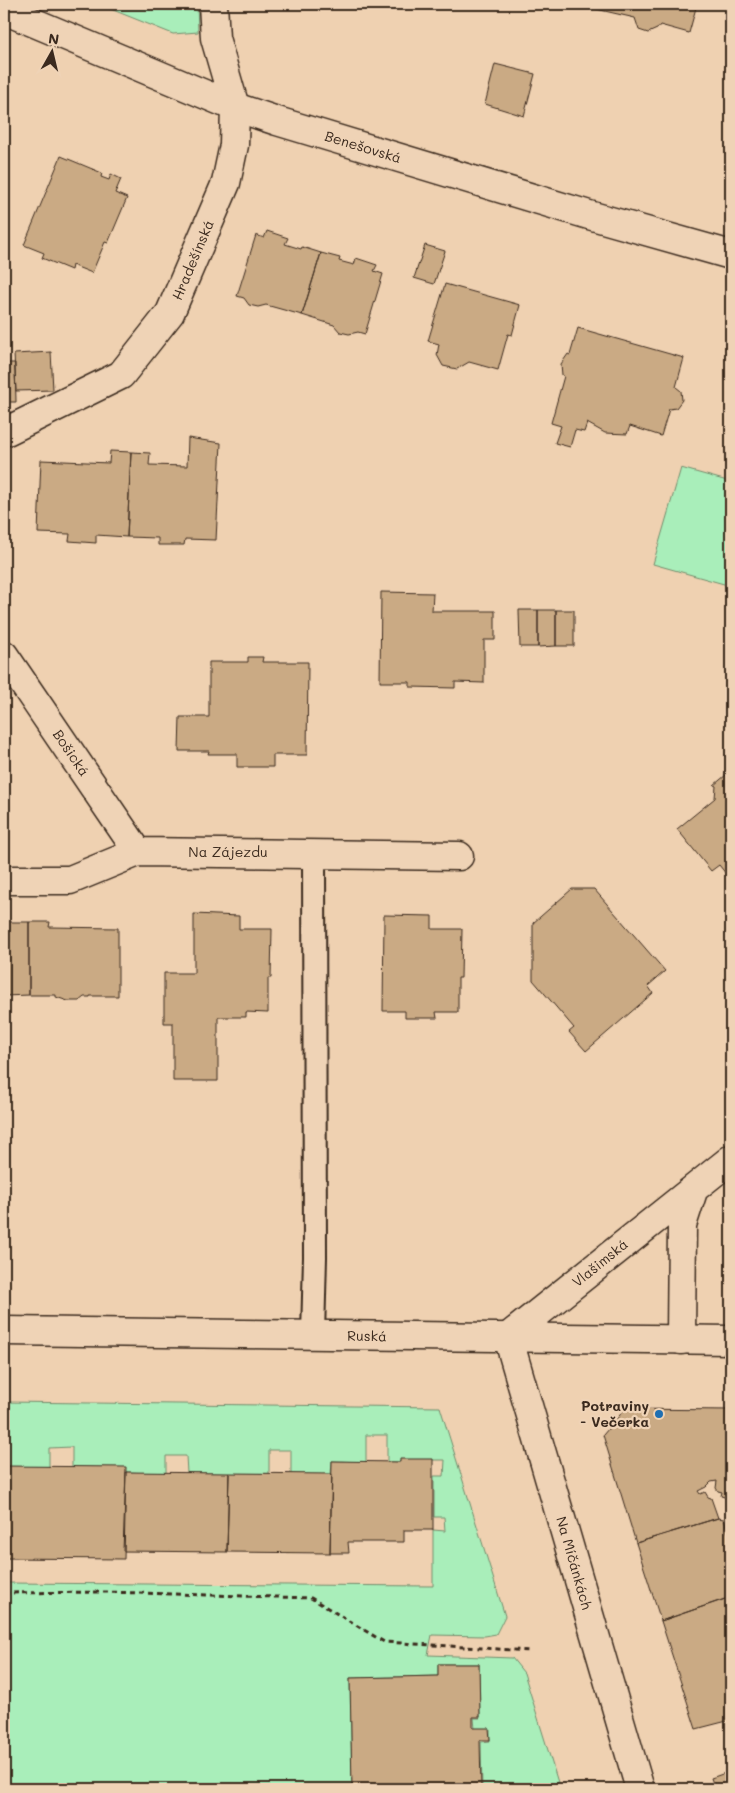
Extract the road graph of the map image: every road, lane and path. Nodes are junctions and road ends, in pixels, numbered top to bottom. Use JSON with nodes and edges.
{"nodes":[{"id":1,"x":213,"y":4,"type":"edge"},
{"id":2,"x":4,"y":10,"type":"edge"},
{"id":3,"x":234,"y":107,"type":"junction"},
{"id":4,"x":731,"y":255,"type":"edge"},
{"id":5,"x":4,"y":432,"type":"edge"},
{"id":6,"x":4,"y":655,"type":"edge"},
{"id":7,"x":138,"y":852,"type":"junction"},
{"id":8,"x":314,"y":853,"type":"junction"},
{"id":9,"x":459,"y":856,"type":"dead end"},
{"id":10,"x":4,"y":880,"type":"edge"},
{"id":11,"x":731,"y":1159,"type":"edge"},
{"id":12,"x":693,"y":1191,"type":"junction"},
{"id":13,"x":4,"y":1331,"type":"edge"},
{"id":14,"x":313,"y":1335,"type":"junction"},
{"id":15,"x":508,"y":1337,"type":"junction"},
{"id":16,"x":681,"y":1340,"type":"junction"},
{"id":17,"x":731,"y":1340,"type":"edge"},
{"id":18,"x":4,"y":1593,"type":"edge"},
{"id":19,"x":530,"y":1651,"type":"dead end"},
{"id":20,"x":640,"y":1789,"type":"edge"}],
"edges":[{"from":1,"to":3,"type":"street","name":"Hradešínská"},
{"from":2,"to":3,"type":"street","name":"Benešovská"},
{"from":3,"to":4,"type":"street","name":"Benešovská"},
{"from":3,"to":5,"type":"street","name":"Hradešínská"},
{"from":6,"to":7,"type":"street","name":"Bošická"},
{"from":7,"to":8,"type":"street","name":"Na Zájezdu"},
{"from":7,"to":10,"type":"street","name":"Na Zájezdu"},
{"from":8,"to":9,"type":"street","name":"Na Zájezdu"},
{"from":8,"to":14,"type":"lane"},
{"from":11,"to":12,"type":"street","name":"Vlašimská"},
{"from":12,"to":15,"type":"street","name":"Vlašimská"},
{"from":12,"to":16,"type":"street"},
{"from":13,"to":14,"type":"street","name":"Ruská"},
{"from":14,"to":15,"type":"street","name":"Ruská"},
{"from":15,"to":16,"type":"street","name":"Ruská"},
{"from":15,"to":20,"type":"street","name":"Na Míčánkách"},
{"from":16,"to":17,"type":"street","name":"Ruská"},
{"from":18,"to":19,"type":"path"}]}
